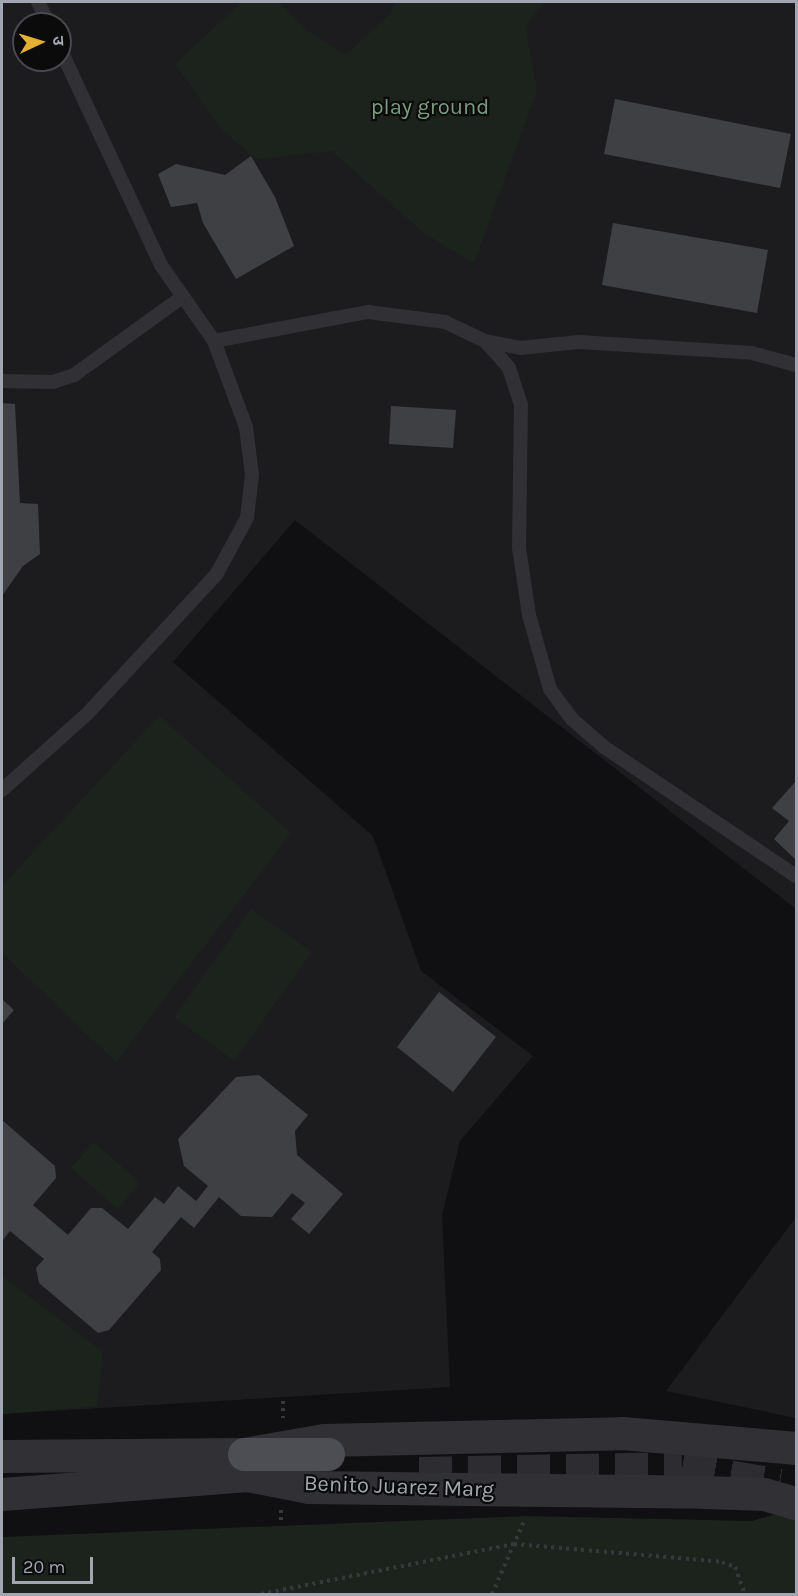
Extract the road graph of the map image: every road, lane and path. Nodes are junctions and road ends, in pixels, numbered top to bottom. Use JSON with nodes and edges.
{"nodes":[{"id":1,"x":70,"y":72,"type":"edge"},
{"id":2,"x":182,"y":297,"type":"junction"},
{"id":3,"x":214,"y":341,"type":"junction"},
{"id":4,"x":485,"y":341,"type":"junction"},
{"id":5,"x":796,"y":365,"type":"edge"},
{"id":6,"x":2,"y":381,"type":"edge"},
{"id":7,"x":2,"y":790,"type":"edge"},
{"id":8,"x":796,"y":876,"type":"edge"},
{"id":9,"x":796,"y":1448,"type":"edge"},
{"id":10,"x":2,"y":1456,"type":"edge"},
{"id":11,"x":325,"y":1464,"type":"dead end"},
{"id":12,"x":245,"y":1465,"type":"junction"},
{"id":13,"x":2,"y":1494,"type":"edge"},
{"id":14,"x":796,"y":1503,"type":"edge"},
{"id":15,"x":526,"y":1516,"type":"dead end"},
{"id":16,"x":514,"y":1544,"type":"junction"},
{"id":17,"x":261,"y":1594,"type":"edge"},
{"id":18,"x":492,"y":1594,"type":"edge"},
{"id":19,"x":745,"y":1594,"type":"edge"}],
"edges":[{"from":1,"to":2,"type":"lane"},
{"from":2,"to":3,"type":"lane"},
{"from":2,"to":6,"type":"lane"},
{"from":3,"to":4,"type":"lane"},
{"from":3,"to":7,"type":"lane"},
{"from":4,"to":5,"type":"lane"},
{"from":4,"to":8,"type":"lane"},
{"from":9,"to":12,"type":"street","name":"Benito Juarez Marg"},
{"from":10,"to":12,"type":"street","name":"Benito Juarez Marg"},
{"from":11,"to":12,"type":"main road"},
{"from":12,"to":13,"type":"street","name":"Benito Juarez Marg"},
{"from":12,"to":14,"type":"street","name":"Benito Juarez Marg"},
{"from":15,"to":16,"type":"path"},
{"from":16,"to":17,"type":"path"},
{"from":16,"to":18,"type":"path"},
{"from":16,"to":19,"type":"path"}]}
